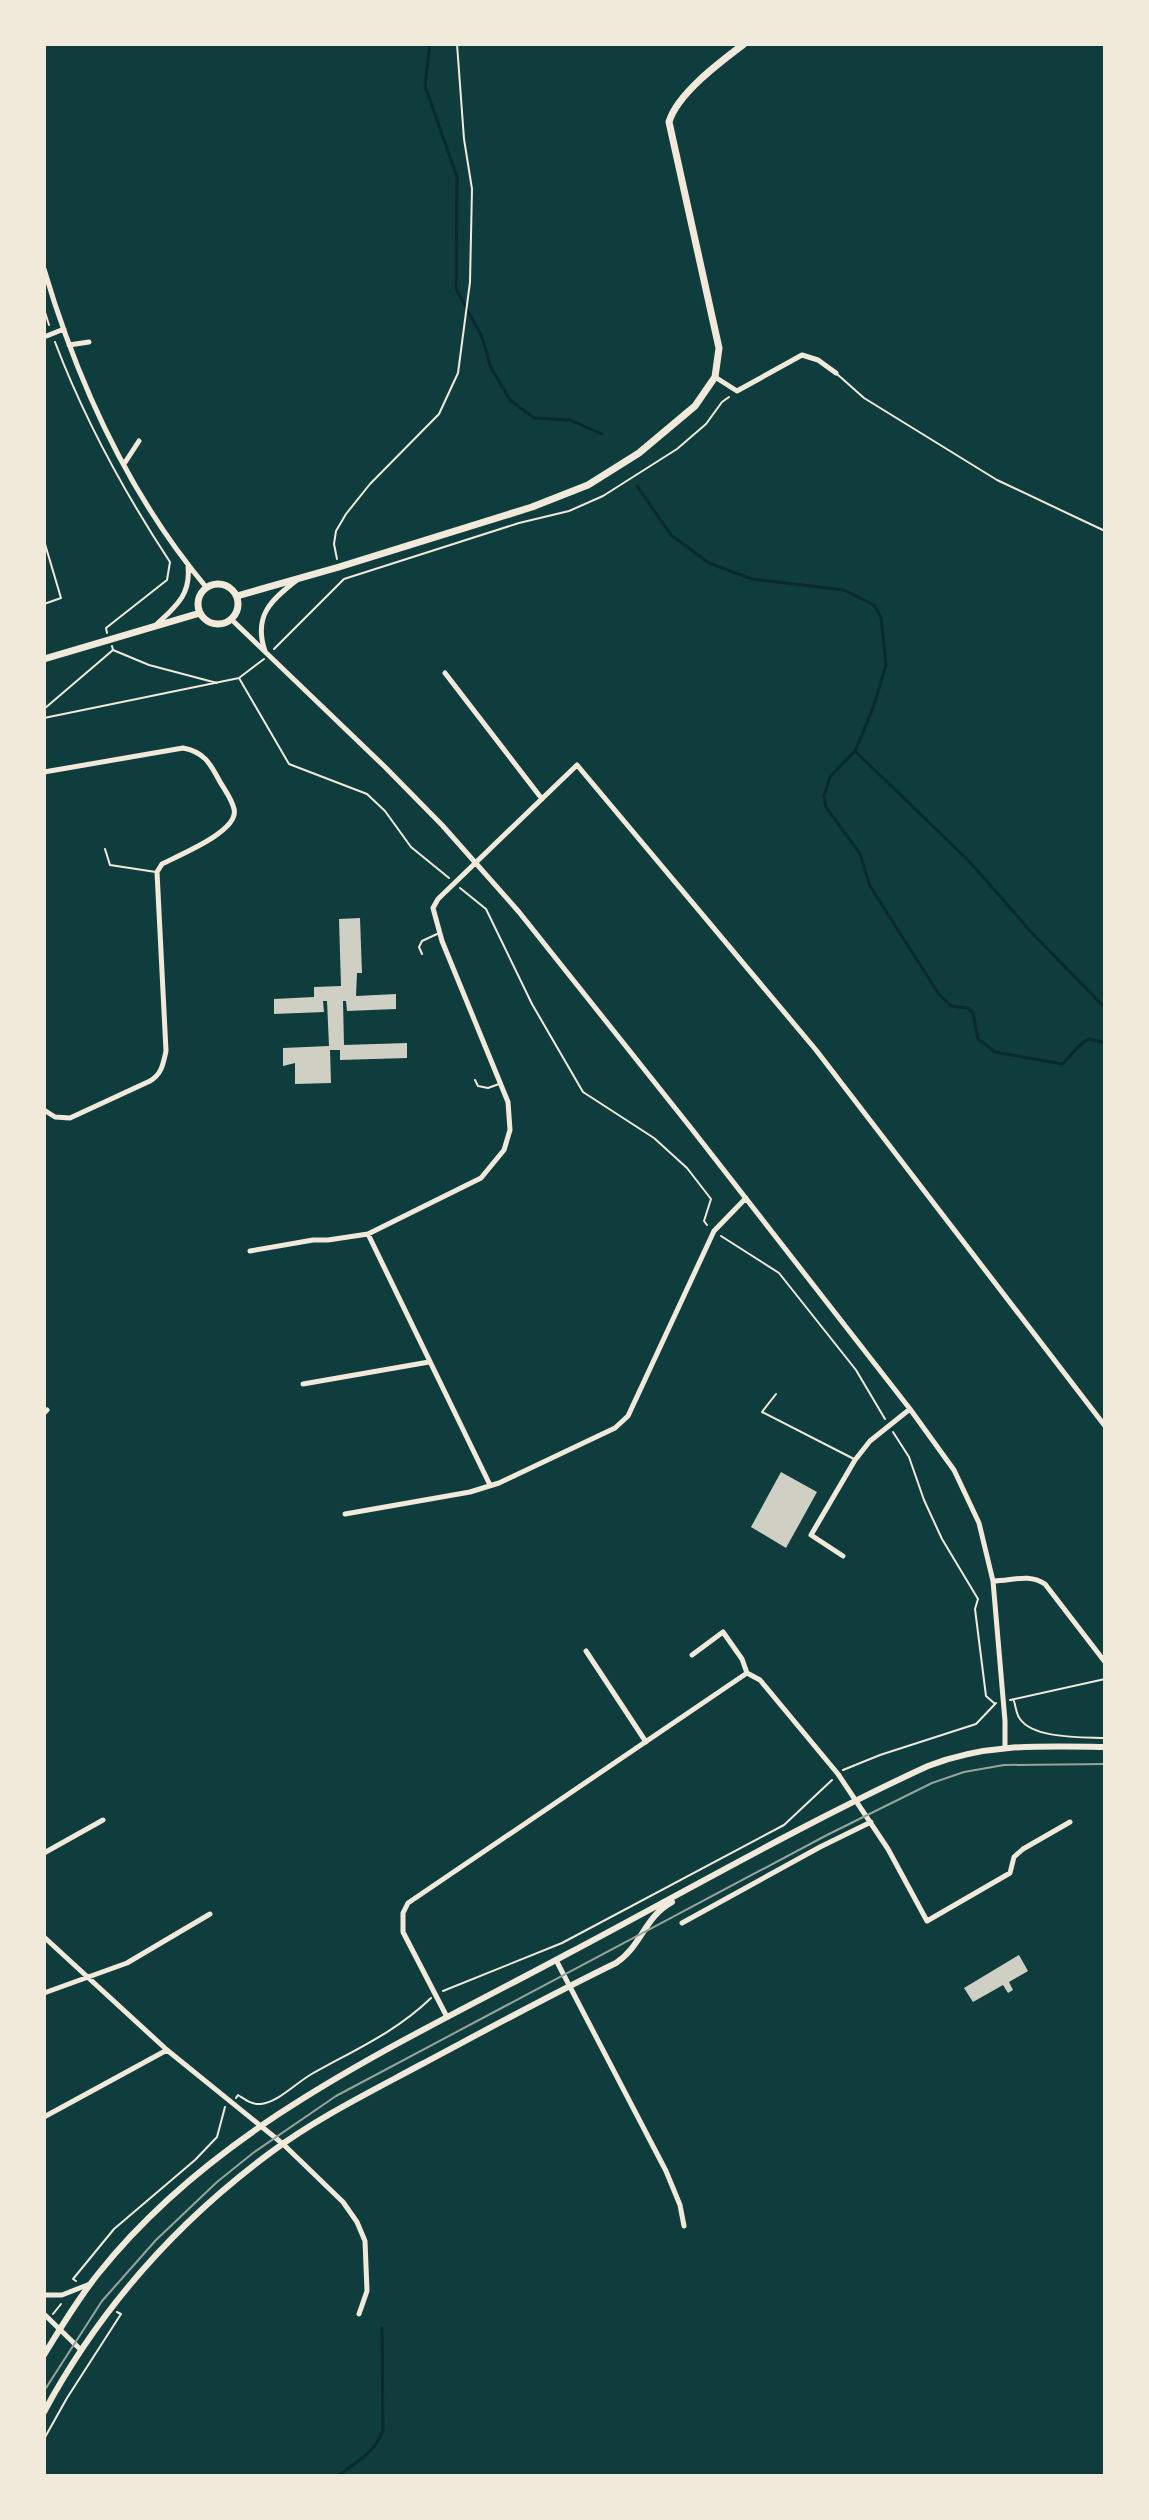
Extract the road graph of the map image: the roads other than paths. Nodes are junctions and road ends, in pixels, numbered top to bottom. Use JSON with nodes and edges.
{"nodes":[{"id":1,"x":744,"y":44,"type":"edge"},
{"id":2,"x":44,"y":269,"type":"edge"},
{"id":3,"x":64,"y":329,"type":"junction"},
{"id":4,"x":44,"y":337,"type":"edge"},
{"id":5,"x":89,"y":342,"type":"dead end"},
{"id":6,"x":69,"y":345,"type":"junction"},
{"id":7,"x":836,"y":373,"type":"joint"},
{"id":8,"x":715,"y":377,"type":"junction"},
{"id":9,"x":139,"y":441,"type":"dead end"},
{"id":10,"x":123,"y":465,"type":"junction"},
{"id":11,"x":1105,"y":531,"type":"edge"},
{"id":12,"x":45,"y":544,"type":"edge"},
{"id":13,"x":188,"y":566,"type":"junction"},
{"id":14,"x":300,"y":577,"type":"junction"},
{"id":15,"x":206,"y":587,"type":"junction"},
{"id":16,"x":237,"y":596,"type":"junction"},
{"id":17,"x":44,"y":604,"type":"edge"},
{"id":18,"x":200,"y":613,"type":"junction"},
{"id":19,"x":231,"y":619,"type":"junction"},
{"id":20,"x":155,"y":626,"type":"junction"},
{"id":21,"x":267,"y":653,"type":"junction"},
{"id":22,"x":44,"y":659,"type":"edge"},
{"id":23,"x":445,"y":673,"type":"dead end"},
{"id":24,"x":44,"y":772,"type":"edge"},
{"id":25,"x":542,"y":799,"type":"junction"},
{"id":26,"x":105,"y":849,"type":"dead end"},
{"id":27,"x":476,"y":863,"type":"junction"},
{"id":28,"x":157,"y":872,"type":"junction"},
{"id":29,"x":439,"y":933,"type":"junction"},
{"id":30,"x":422,"y":954,"type":"dead end"},
{"id":31,"x":475,"y":1080,"type":"dead end"},
{"id":32,"x":500,"y":1083,"type":"junction"},
{"id":33,"x":44,"y":1110,"type":"edge"},
{"id":34,"x":746,"y":1198,"type":"junction"},
{"id":35,"x":368,"y":1234,"type":"junction"},
{"id":36,"x":250,"y":1251,"type":"dead end"},
{"id":37,"x":429,"y":1362,"type":"junction"},
{"id":38,"x":303,"y":1384,"type":"dead end"},
{"id":39,"x":776,"y":1394,"type":"dead end"},
{"id":40,"x":910,"y":1409,"type":"junction"},
{"id":41,"x":1105,"y":1426,"type":"edge"},
{"id":42,"x":855,"y":1460,"type":"junction"},
{"id":43,"x":490,"y":1485,"type":"junction"},
{"id":44,"x":345,"y":1514,"type":"dead end"},
{"id":45,"x":843,"y":1556,"type":"dead end"},
{"id":46,"x":993,"y":1581,"type":"junction"},
{"id":47,"x":586,"y":1651,"type":"dead end"},
{"id":48,"x":692,"y":1655,"type":"dead end"},
{"id":49,"x":1105,"y":1662,"type":"edge"},
{"id":50,"x":747,"y":1673,"type":"junction"},
{"id":51,"x":646,"y":1742,"type":"junction"},
{"id":52,"x":1005,"y":1747,"type":"junction"},
{"id":53,"x":1105,"y":1747,"type":"edge"},
{"id":54,"x":856,"y":1801,"type":"junction"},
{"id":55,"x":103,"y":1820,"type":"dead end"},
{"id":56,"x":871,"y":1822,"type":"junction"},
{"id":57,"x":1070,"y":1822,"type":"dead end"},
{"id":58,"x":44,"y":1853,"type":"edge"},
{"id":59,"x":699,"y":1885,"type":"junction"},
{"id":60,"x":210,"y":1914,"type":"dead end"},
{"id":61,"x":682,"y":1923,"type":"dead end"},
{"id":62,"x":44,"y":1937,"type":"edge"},
{"id":63,"x":556,"y":1960,"type":"junction"},
{"id":64,"x":88,"y":1978,"type":"junction"},
{"id":65,"x":569,"y":1986,"type":"junction"},
{"id":66,"x":44,"y":1993,"type":"edge"},
{"id":67,"x":448,"y":2018,"type":"junction"},
{"id":68,"x":167,"y":2050,"type":"junction"},
{"id":69,"x":44,"y":2117,"type":"edge"},
{"id":70,"x":259,"y":2126,"type":"junction"},
{"id":71,"x":283,"y":2144,"type":"junction"},
{"id":72,"x":684,"y":2226,"type":"dead end"},
{"id":73,"x":90,"y":2284,"type":"junction"},
{"id":74,"x":44,"y":2295,"type":"edge"},
{"id":75,"x":44,"y":2314,"type":"edge"},
{"id":76,"x":359,"y":2314,"type":"dead end"},
{"id":77,"x":60,"y":2330,"type":"junction"},
{"id":78,"x":81,"y":2350,"type":"junction"},
{"id":79,"x":44,"y":2355,"type":"edge"},
{"id":80,"x":44,"y":2412,"type":"edge"}],
"edges":[{"from":1,"to":8,"type":"main road"},
{"from":2,"to":3,"type":"street"},
{"from":3,"to":4,"type":"street"},
{"from":3,"to":6,"type":"street"},
{"from":5,"to":6,"type":"street"},
{"from":6,"to":10,"type":"street"},
{"from":7,"to":8,"type":"street"},
{"from":7,"to":11,"type":"lane"},
{"from":8,"to":14,"type":"main road"},
{"from":9,"to":10,"type":"street"},
{"from":10,"to":13,"type":"street"},
{"from":12,"to":17,"type":"lane"},
{"from":13,"to":15,"type":"street"},
{"from":13,"to":20,"type":"street"},
{"from":14,"to":16,"type":"main road"},
{"from":14,"to":21,"type":"street"},
{"from":15,"to":16,"type":"main road"},
{"from":15,"to":18,"type":"main road"},
{"from":16,"to":19,"type":"main road"},
{"from":18,"to":19,"type":"main road"},
{"from":18,"to":20,"type":"main road"},
{"from":19,"to":21,"type":"street"},
{"from":20,"to":22,"type":"main road"},
{"from":21,"to":27,"type":"street"},
{"from":23,"to":25,"type":"street"},
{"from":24,"to":28,"type":"street"},
{"from":25,"to":27,"type":"street"},
{"from":25,"to":41,"type":"street"},
{"from":26,"to":28,"type":"lane"},
{"from":27,"to":29,"type":"street"},
{"from":27,"to":34,"type":"street"},
{"from":28,"to":33,"type":"street"},
{"from":29,"to":30,"type":"lane"},
{"from":29,"to":32,"type":"street"},
{"from":31,"to":32,"type":"lane"},
{"from":32,"to":35,"type":"street"},
{"from":34,"to":40,"type":"street"},
{"from":34,"to":43,"type":"street"},
{"from":35,"to":36,"type":"street"},
{"from":35,"to":37,"type":"street"},
{"from":37,"to":38,"type":"street"},
{"from":37,"to":43,"type":"street"},
{"from":39,"to":42,"type":"lane"},
{"from":40,"to":42,"type":"street"},
{"from":40,"to":46,"type":"street"},
{"from":42,"to":45,"type":"street"},
{"from":43,"to":44,"type":"street"},
{"from":46,"to":49,"type":"street"},
{"from":46,"to":52,"type":"street"},
{"from":47,"to":51,"type":"street"},
{"from":48,"to":50,"type":"street"},
{"from":50,"to":51,"type":"street"},
{"from":50,"to":54,"type":"street"},
{"from":51,"to":67,"type":"street"},
{"from":52,"to":53,"type":"street"},
{"from":52,"to":54,"type":"street"},
{"from":54,"to":56,"type":"street"},
{"from":54,"to":59,"type":"street"},
{"from":55,"to":58,"type":"street"},
{"from":56,"to":57,"type":"street"},
{"from":56,"to":61,"type":"street"},
{"from":59,"to":63,"type":"street"},
{"from":59,"to":65,"type":"street"},
{"from":60,"to":64,"type":"street"},
{"from":62,"to":64,"type":"street"},
{"from":63,"to":65,"type":"street"},
{"from":63,"to":67,"type":"street"},
{"from":64,"to":66,"type":"street"},
{"from":64,"to":68,"type":"street"},
{"from":65,"to":71,"type":"street"},
{"from":65,"to":72,"type":"street"},
{"from":67,"to":70,"type":"street"},
{"from":68,"to":69,"type":"street"},
{"from":68,"to":70,"type":"street"},
{"from":70,"to":71,"type":"street"},
{"from":70,"to":73,"type":"street"},
{"from":71,"to":76,"type":"street"},
{"from":71,"to":78,"type":"street"},
{"from":73,"to":74,"type":"street"},
{"from":73,"to":77,"type":"street"},
{"from":75,"to":77,"type":"street"},
{"from":77,"to":78,"type":"street"},
{"from":77,"to":79,"type":"street"},
{"from":78,"to":80,"type":"street"}]}
